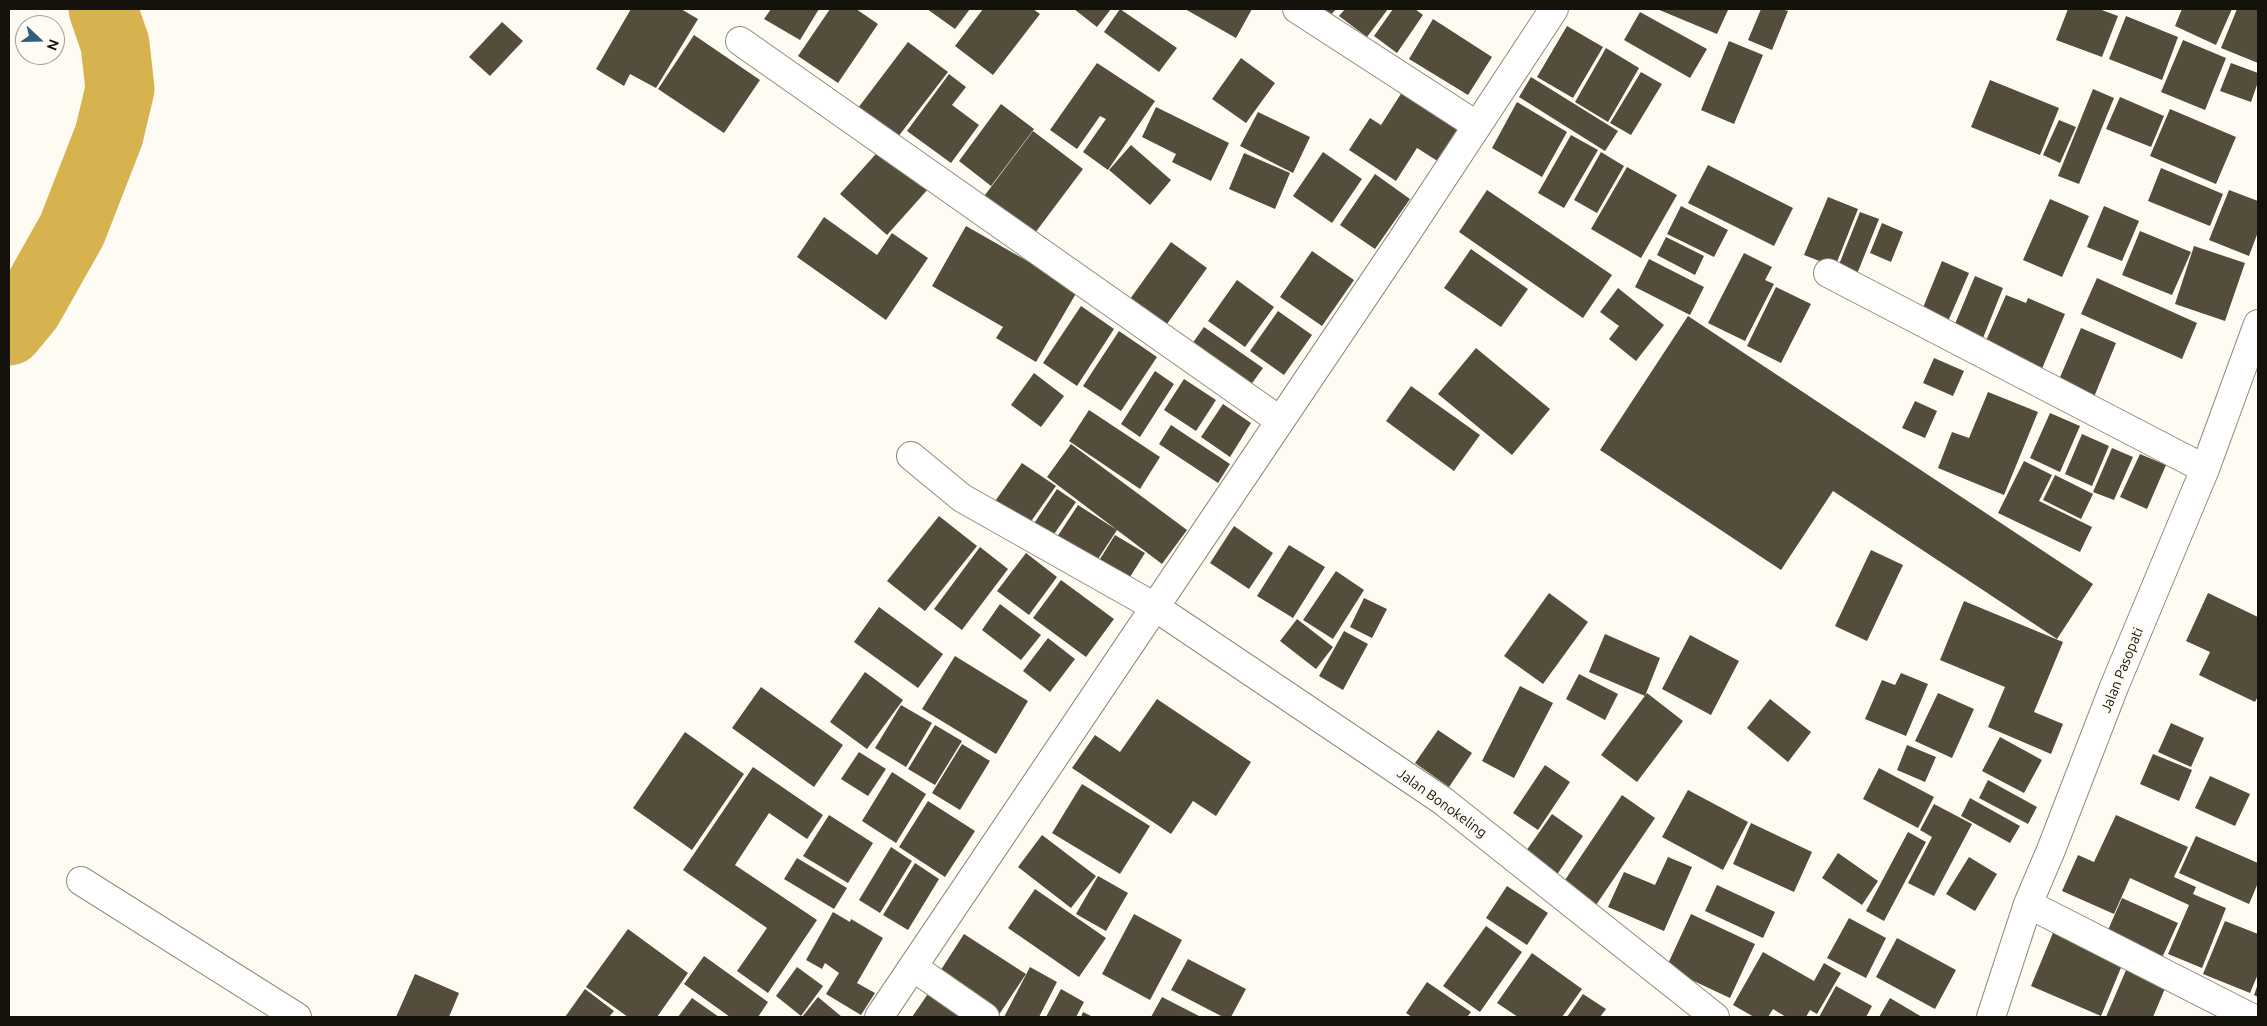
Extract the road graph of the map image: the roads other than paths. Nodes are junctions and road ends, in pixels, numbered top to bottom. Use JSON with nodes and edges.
{"nodes":[{"id":1,"x":1297,"y":9,"type":"edge"},
{"id":2,"x":1554,"y":9,"type":"edge"},
{"id":3,"x":740,"y":40,"type":"dead end"},
{"id":4,"x":1476,"y":124,"type":"junction"},
{"id":5,"x":1828,"y":273,"type":"dead end"},
{"id":6,"x":2258,"y":324,"type":"edge"},
{"id":7,"x":1279,"y":420,"type":"junction"},
{"id":8,"x":911,"y":456,"type":"dead end"},
{"id":9,"x":2205,"y":469,"type":"junction"},
{"id":10,"x":1155,"y":608,"type":"junction"},
{"id":11,"x":81,"y":881,"type":"dead end"},
{"id":12,"x":2028,"y":904,"type":"junction"},
{"id":13,"x":913,"y":967,"type":"junction"},
{"id":14,"x":298,"y":1017,"type":"edge"},
{"id":15,"x":879,"y":1017,"type":"edge"},
{"id":16,"x":985,"y":1017,"type":"edge"},
{"id":17,"x":1715,"y":1017,"type":"edge"},
{"id":18,"x":1991,"y":1017,"type":"edge"},
{"id":19,"x":2250,"y":1017,"type":"edge"}],
"edges":[{"from":1,"to":4,"type":"street"},
{"from":2,"to":4,"type":"street"},
{"from":3,"to":7,"type":"street"},
{"from":4,"to":7,"type":"street"},
{"from":5,"to":9,"type":"street"},
{"from":6,"to":9,"type":"street","name":"Jalan Pasopati"},
{"from":7,"to":10,"type":"street"},
{"from":8,"to":10,"type":"street","name":"Jalan Bonokeling"},
{"from":9,"to":12,"type":"street","name":"Jalan Pasopati"},
{"from":10,"to":13,"type":"street"},
{"from":10,"to":17,"type":"street","name":"Jalan Bonokeling"},
{"from":11,"to":14,"type":"street"},
{"from":12,"to":18,"type":"street","name":"Jalan Pasopati"},
{"from":12,"to":19,"type":"street"},
{"from":13,"to":15,"type":"street"},
{"from":13,"to":16,"type":"street"}]}
